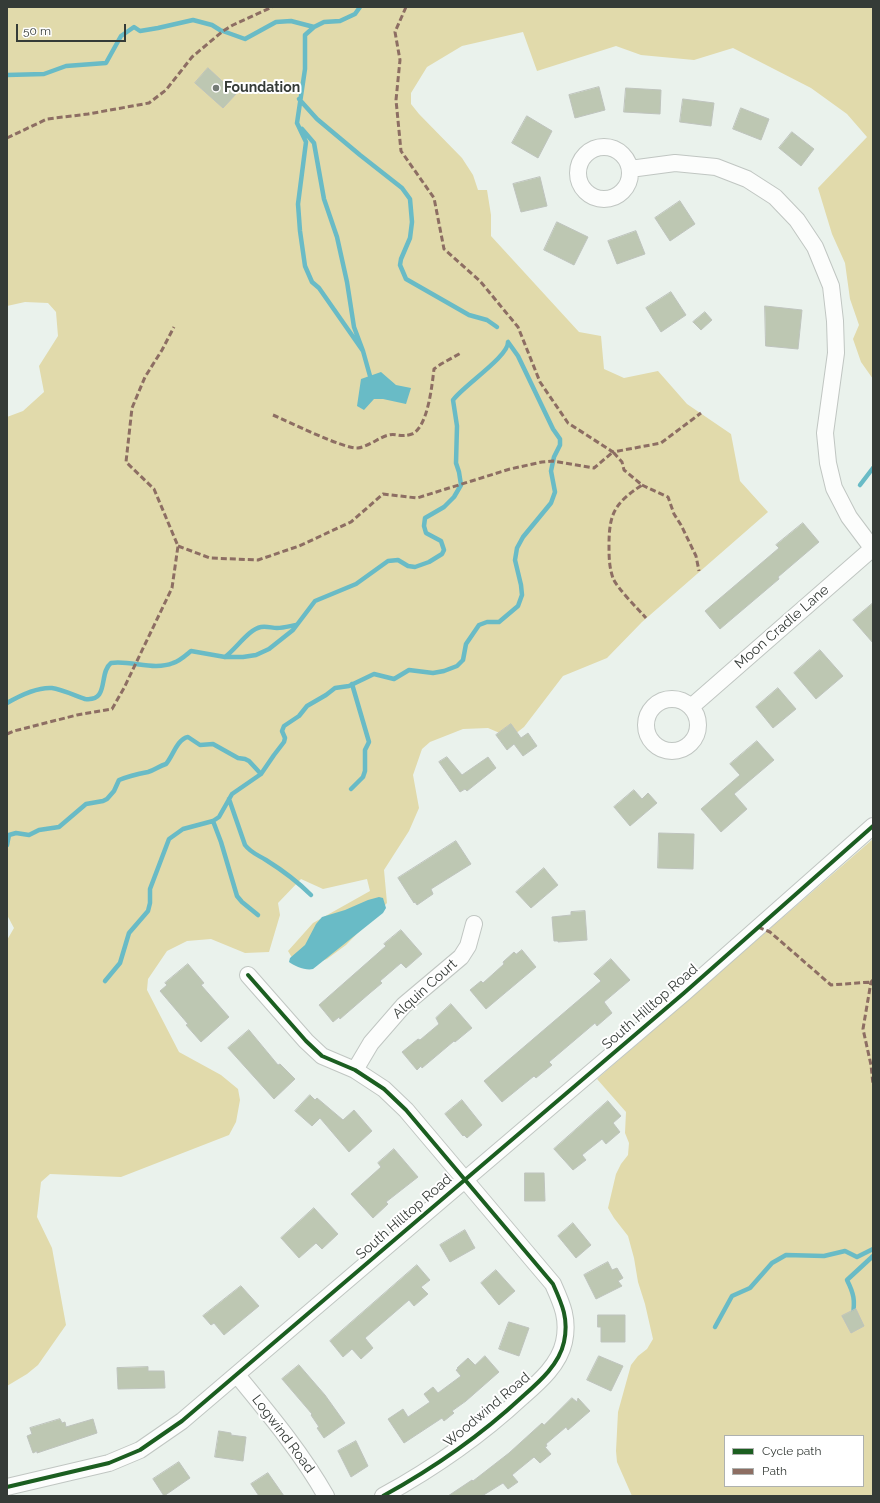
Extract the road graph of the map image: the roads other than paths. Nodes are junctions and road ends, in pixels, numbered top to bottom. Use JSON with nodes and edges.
{"nodes":[{"id":1,"x":630,"y":169,"type":"dead end"},
{"id":2,"x":873,"y":548,"type":"edge"},
{"id":3,"x":691,"y":707,"type":"dead end"},
{"id":4,"x":873,"y":826,"type":"edge"},
{"id":5,"x":474,"y":924,"type":"dead end"},
{"id":6,"x":248,"y":975,"type":"dead end"},
{"id":7,"x":355,"y":1070,"type":"junction"},
{"id":8,"x":465,"y":1180,"type":"junction"},
{"id":9,"x":237,"y":1375,"type":"junction"},
{"id":10,"x":7,"y":1487,"type":"edge"},
{"id":11,"x":326,"y":1496,"type":"edge"},
{"id":12,"x":383,"y":1496,"type":"edge"}],
"edges":[{"from":1,"to":2,"type":"street"},
{"from":2,"to":3,"type":"street","name":"Moon Cradle Lane"},
{"from":4,"to":8,"type":"street","name":"South Hilltop Road"},
{"from":5,"to":7,"type":"street","name":"Alquin Court"},
{"from":6,"to":7,"type":"street","name":"Woodwind Road"},
{"from":7,"to":8,"type":"street","name":"Woodwind Road"},
{"from":8,"to":9,"type":"street","name":"South Hilltop Road"},
{"from":8,"to":12,"type":"street","name":"Woodwind Road"},
{"from":9,"to":10,"type":"street","name":"South Hilltop Road"},
{"from":9,"to":11,"type":"street","name":"Logwind Road"}]}
